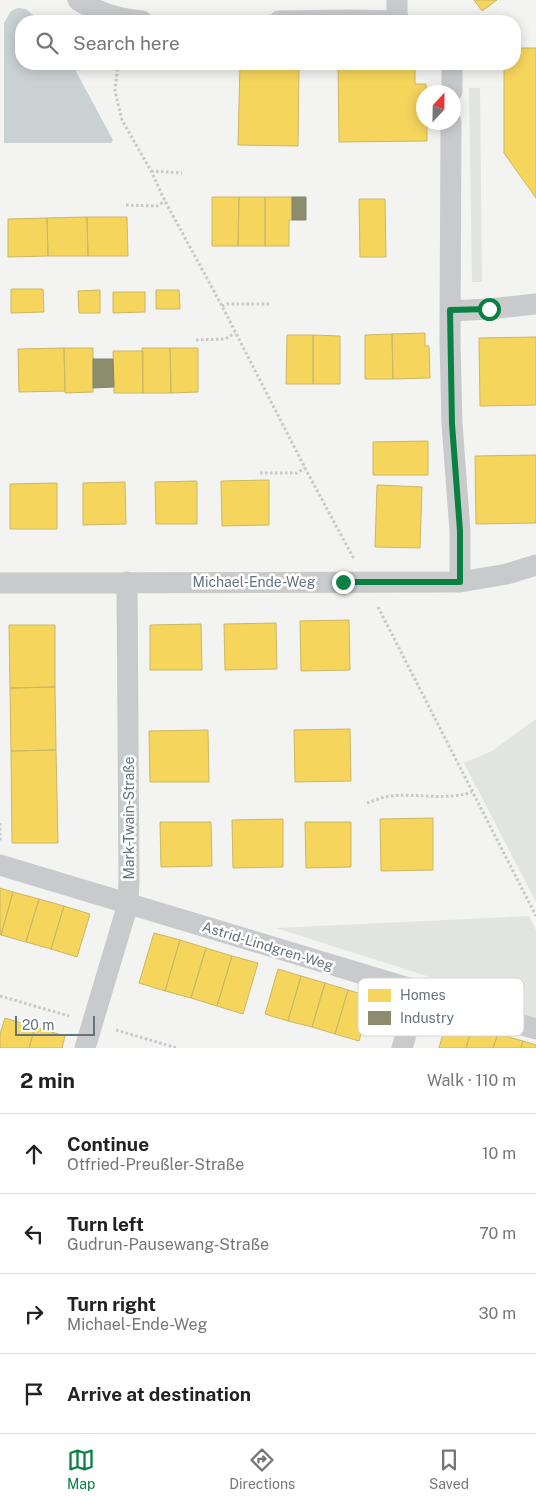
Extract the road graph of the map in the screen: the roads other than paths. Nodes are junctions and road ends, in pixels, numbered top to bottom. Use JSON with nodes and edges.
{"nodes":[{"id":1,"x":78,"y":0,"type":"edge"},
{"id":2,"x":398,"y":14,"type":"edge"},
{"id":3,"x":110,"y":15,"type":"edge"},
{"id":4,"x":381,"y":15,"type":"edge"},
{"id":5,"x":452,"y":70,"type":"edge"},
{"id":6,"x":452,"y":85,"type":"edge"},
{"id":7,"x":451,"y":130,"type":"edge"},
{"id":8,"x":536,"y":304,"type":"edge"},
{"id":9,"x":450,"y":310,"type":"junction"},
{"id":10,"x":536,"y":565,"type":"edge"},
{"id":11,"x":127,"y":582,"type":"junction"},
{"id":12,"x":460,"y":582,"type":"junction"},
{"id":13,"x":0,"y":583,"type":"edge"},
{"id":14,"x":0,"y":865,"type":"edge"},
{"id":15,"x":128,"y":904,"type":"junction"},
{"id":16,"x":376,"y":978,"type":"edge"},
{"id":17,"x":406,"y":1036,"type":"edge"},
{"id":18,"x":86,"y":1048,"type":"edge"},
{"id":19,"x":402,"y":1048,"type":"edge"}],
"edges":[{"from":1,"to":3,"type":"street"},
{"from":2,"to":4,"type":"street"},
{"from":5,"to":6,"type":"street"},
{"from":7,"to":9,"type":"street"},
{"from":8,"to":9,"type":"street"},
{"from":9,"to":12,"type":"street"},
{"from":10,"to":12,"type":"street","name":"Michael-Ende-Weg"},
{"from":11,"to":12,"type":"street","name":"Michael-Ende-Weg"},
{"from":11,"to":13,"type":"street","name":"Michael-Ende-Weg"},
{"from":11,"to":15,"type":"street","name":"Mark-Twain-Straße"},
{"from":14,"to":15,"type":"street","name":"Astrid-Lindgren-Weg"},
{"from":15,"to":16,"type":"street","name":"Astrid-Lindgren-Weg"},
{"from":15,"to":18,"type":"street","name":"Mark-Twain-Straße"},
{"from":17,"to":19,"type":"street"}]}
